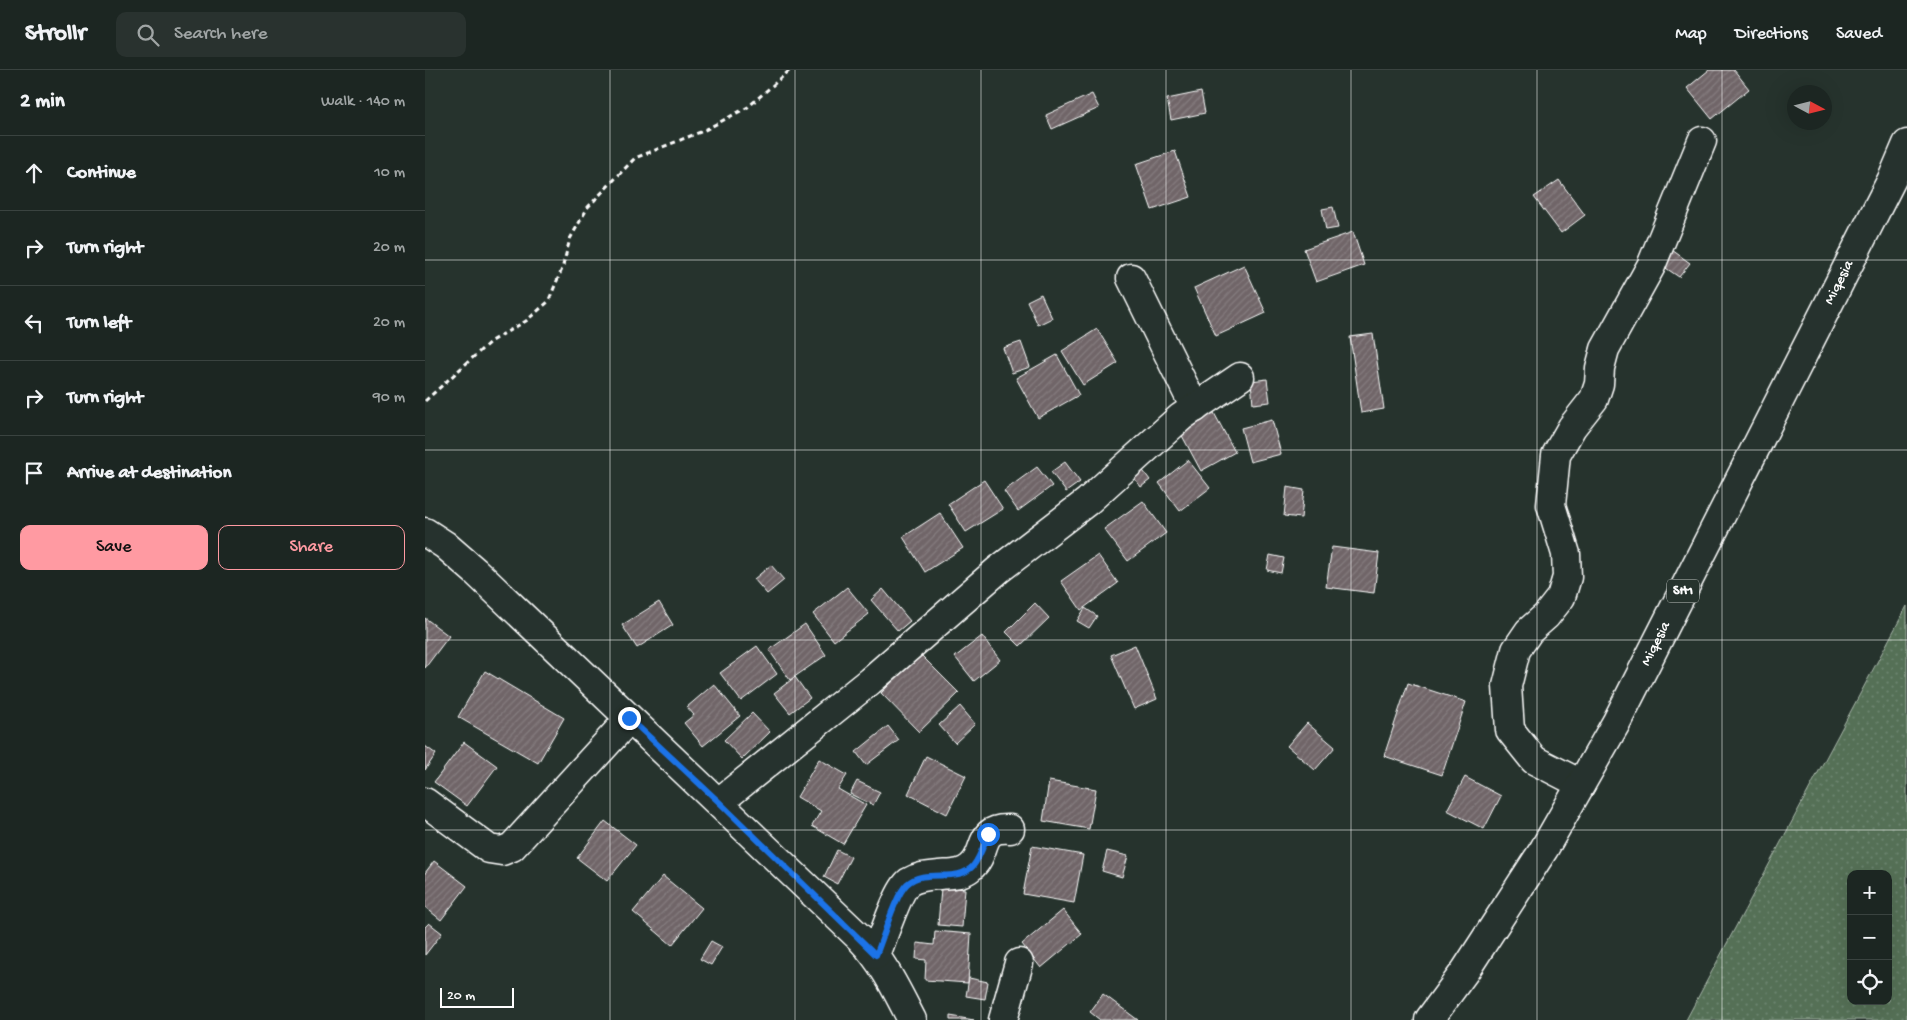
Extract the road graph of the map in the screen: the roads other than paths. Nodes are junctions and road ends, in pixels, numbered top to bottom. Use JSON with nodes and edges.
{"nodes":[{"id":1,"x":1702,"y":142,"type":"dead end"},
{"id":2,"x":1907,"y":144,"type":"edge"},
{"id":3,"x":1131,"y":278,"type":"dead end"},
{"id":4,"x":1240,"y":377,"type":"dead end"},
{"id":5,"x":1195,"y":408,"type":"junction"},
{"id":6,"x":425,"y":532,"type":"edge"},
{"id":7,"x":629,"y":718,"type":"junction"},
{"id":8,"x":1581,"y":784,"type":"junction"},
{"id":9,"x":425,"y":802,"type":"edge"},
{"id":10,"x":719,"y":802,"type":"junction"},
{"id":11,"x":1010,"y":828,"type":"dead end"},
{"id":12,"x":876,"y":955,"type":"junction"},
{"id":13,"x":1019,"y":963,"type":"dead end"},
{"id":14,"x":912,"y":1020,"type":"edge"},
{"id":15,"x":1003,"y":1020,"type":"edge"},
{"id":16,"x":1429,"y":1020,"type":"edge"}],
"edges":[{"from":1,"to":8,"type":"street"},
{"from":2,"to":8,"type":"street","name":"Miqesia","number":"SH1"},
{"from":3,"to":5,"type":"street"},
{"from":4,"to":5,"type":"street"},
{"from":5,"to":10,"type":"street"},
{"from":6,"to":7,"type":"street"},
{"from":7,"to":9,"type":"street"},
{"from":7,"to":10,"type":"street"},
{"from":8,"to":16,"type":"street","name":"Miqesia","number":"SH1"},
{"from":10,"to":12,"type":"street"},
{"from":11,"to":12,"type":"street"},
{"from":12,"to":14,"type":"street"},
{"from":13,"to":15,"type":"street"}]}
